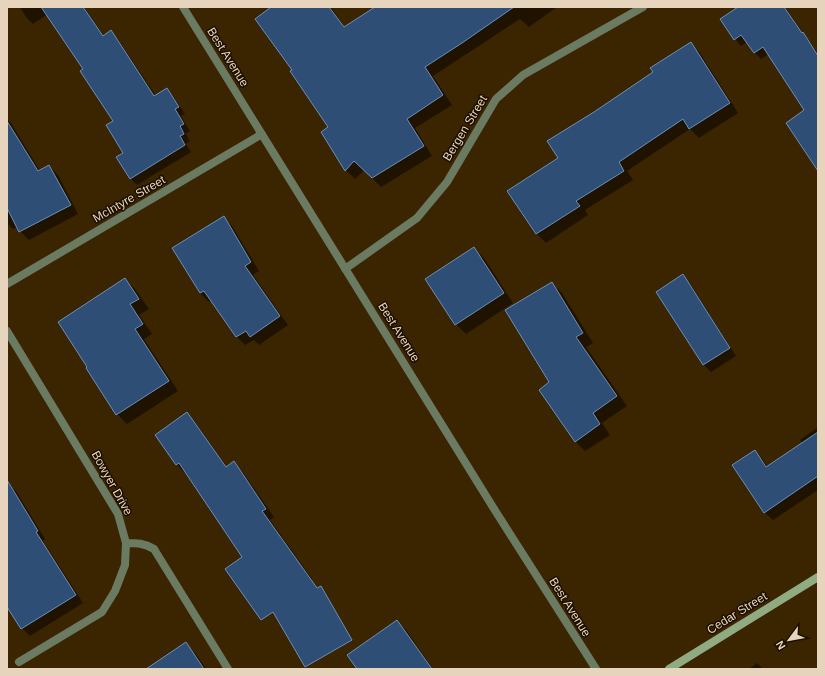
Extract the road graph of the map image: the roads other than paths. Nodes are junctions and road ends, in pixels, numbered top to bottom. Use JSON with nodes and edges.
{"nodes":[{"id":1,"x":183,"y":7,"type":"edge"},
{"id":2,"x":643,"y":7,"type":"edge"},
{"id":3,"x":262,"y":134,"type":"junction"},
{"id":4,"x":345,"y":269,"type":"junction"},
{"id":5,"x":7,"y":284,"type":"edge"},
{"id":6,"x":7,"y":330,"type":"edge"},
{"id":7,"x":126,"y":543,"type":"junction"},
{"id":8,"x":818,"y":577,"type":"edge"},
{"id":9,"x":19,"y":662,"type":"dead end"},
{"id":10,"x":228,"y":669,"type":"edge"},
{"id":11,"x":596,"y":669,"type":"edge"},
{"id":12,"x":669,"y":669,"type":"edge"}],
"edges":[{"from":1,"to":3,"type":"street","name":"Best Avenue"},
{"from":2,"to":4,"type":"street","name":"Bergen Street"},
{"from":3,"to":4,"type":"street","name":"Best Avenue"},
{"from":3,"to":5,"type":"street","name":"McIntyre Street"},
{"from":4,"to":11,"type":"street","name":"Best Avenue"},
{"from":6,"to":7,"type":"street","name":"Bowyer Drive"},
{"from":7,"to":9,"type":"street","name":"Bowyer Drive"},
{"from":7,"to":10,"type":"street"},
{"from":8,"to":12,"type":"main road","name":"Cedar Street"}]}
